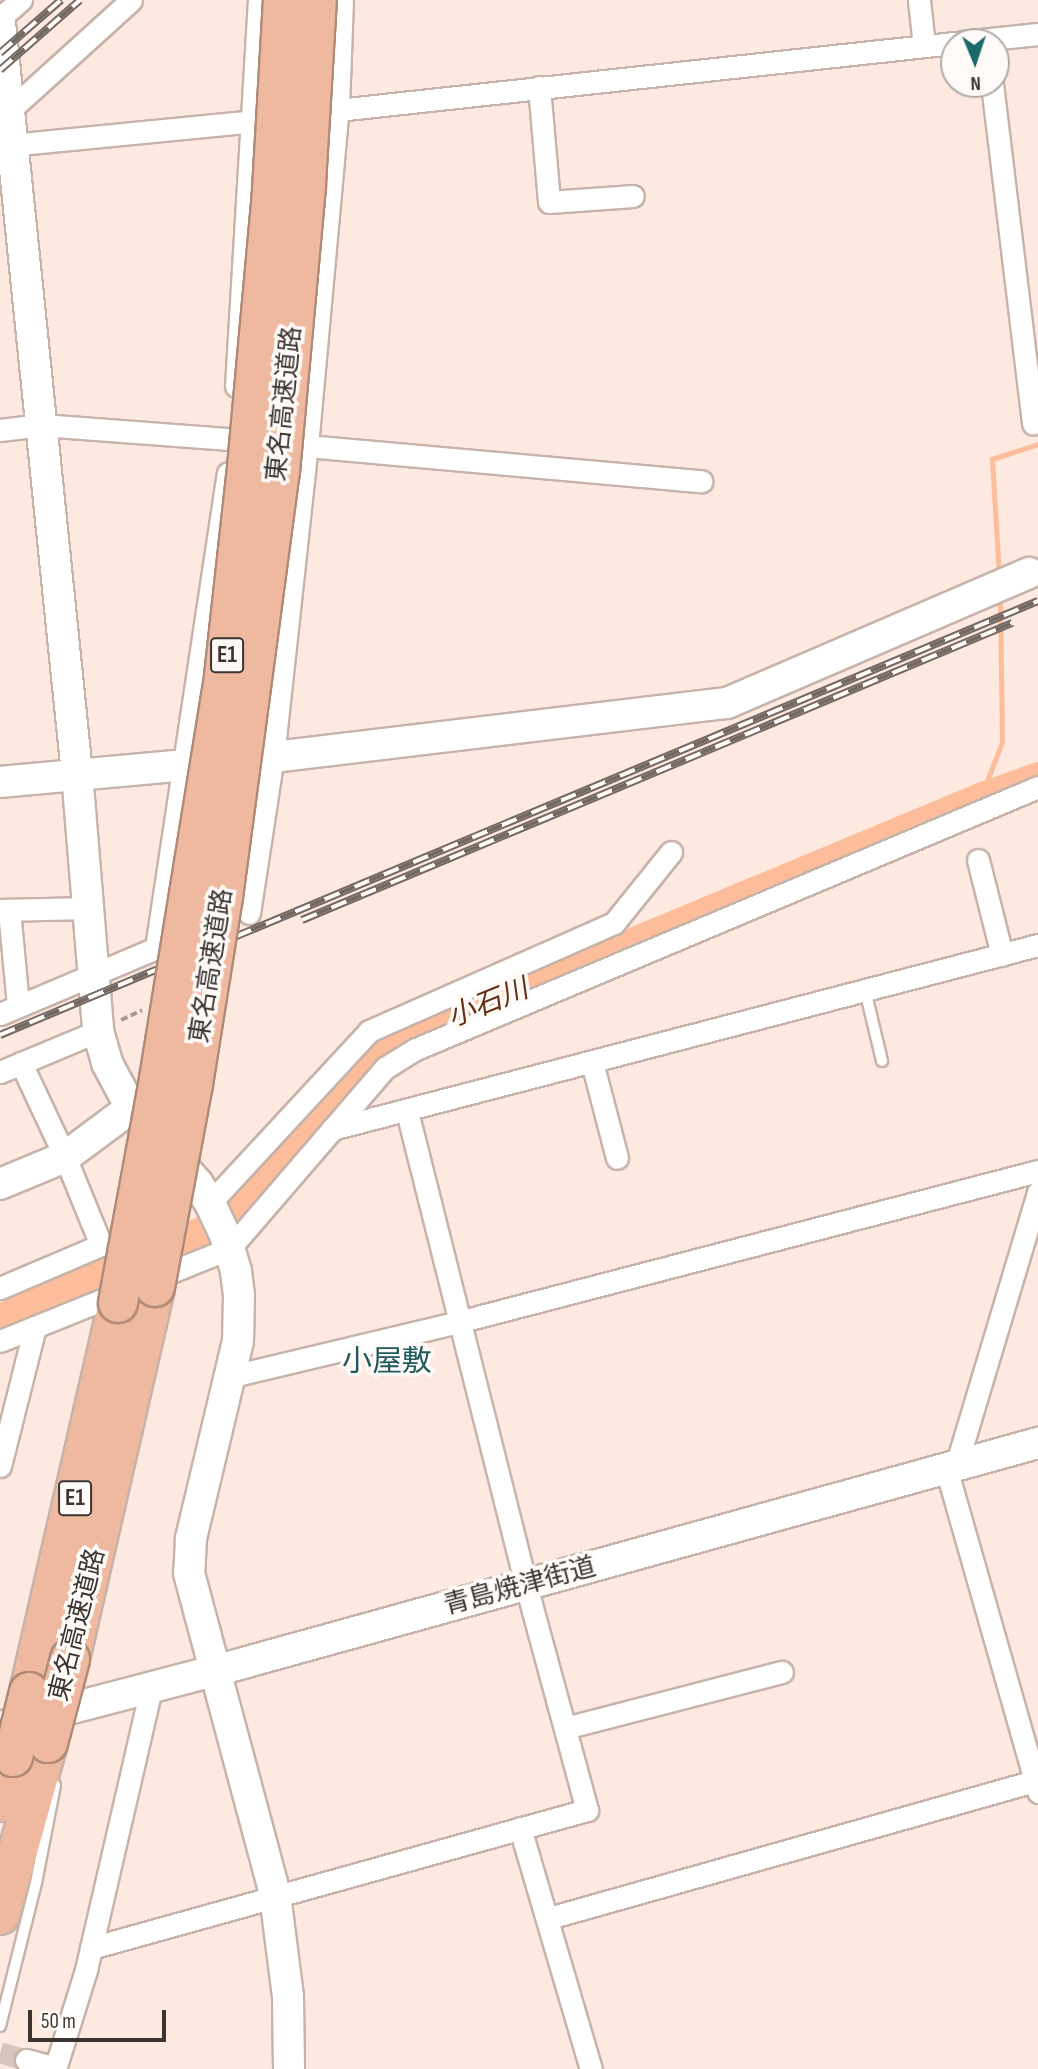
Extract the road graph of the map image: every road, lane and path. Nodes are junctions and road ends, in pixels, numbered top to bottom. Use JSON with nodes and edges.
{"nodes":[{"id":1,"x":20,"y":0,"type":"edge"},
{"id":2,"x":131,"y":0,"type":"edge"},
{"id":3,"x":260,"y":0,"type":"edge"},
{"id":4,"x":283,"y":0,"type":"edge"},
{"id":5,"x":317,"y":0,"type":"edge"},
{"id":6,"x":342,"y":0,"type":"edge"},
{"id":7,"x":919,"y":0,"type":"edge"},
{"id":8,"x":0,"y":18,"type":"edge"},
{"id":9,"x":0,"y":23,"type":"edge"},
{"id":10,"x":1038,"y":34,"type":"edge"},
{"id":11,"x":1010,"y":38,"type":"edge"},
{"id":12,"x":940,"y":44,"type":"edge"},
{"id":13,"x":924,"y":46,"type":"junction"},
{"id":14,"x":539,"y":87,"type":"junction"},
{"id":15,"x":994,"y":98,"type":"edge"},
{"id":16,"x":338,"y":108,"type":"junction"},
{"id":17,"x":10,"y":110,"type":"junction"},
{"id":18,"x":251,"y":121,"type":"junction"},
{"id":19,"x":7,"y":145,"type":"edge"},
{"id":20,"x":633,"y":196,"type":"dead end"},
{"id":21,"x":1034,"y":424,"type":"dead end"},
{"id":22,"x":43,"y":425,"type":"junction"},
{"id":23,"x":0,"y":430,"type":"edge"},
{"id":24,"x":233,"y":439,"type":"junction"},
{"id":25,"x":307,"y":446,"type":"junction"},
{"id":26,"x":701,"y":481,"type":"dead end"},
{"id":27,"x":1029,"y":573,"type":"dead end"},
{"id":28,"x":273,"y":757,"type":"junction"},
{"id":29,"x":186,"y":766,"type":"junction"},
{"id":30,"x":77,"y":773,"type":"junction"},
{"id":31,"x":0,"y":782,"type":"edge"},
{"id":32,"x":1038,"y":787,"type":"edge"},
{"id":33,"x":671,"y":852,"type":"dead end"},
{"id":34,"x":978,"y":860,"type":"dead end"},
{"id":35,"x":89,"y":908,"type":"junction"},
{"id":36,"x":4,"y":910,"type":"edge"},
{"id":37,"x":249,"y":913,"type":"dead end"},
{"id":38,"x":1038,"y":946,"type":"edge"},
{"id":39,"x":1002,"y":955,"type":"junction"},
{"id":40,"x":92,"y":976,"type":"junction"},
{"id":41,"x":865,"y":990,"type":"junction"},
{"id":42,"x":9,"y":1010,"type":"edge"},
{"id":43,"x":98,"y":1031,"type":"junction"},
{"id":44,"x":882,"y":1061,"type":"dead end"},
{"id":45,"x":592,"y":1062,"type":"junction"},
{"id":46,"x":21,"y":1063,"type":"junction"},
{"id":47,"x":0,"y":1072,"type":"edge"},
{"id":48,"x":131,"y":1108,"type":"junction"},
{"id":49,"x":407,"y":1110,"type":"junction"},
{"id":50,"x":332,"y":1129,"type":"junction"},
{"id":51,"x":65,"y":1157,"type":"junction"},
{"id":52,"x":617,"y":1158,"type":"dead end"},
{"id":53,"x":1038,"y":1171,"type":"edge"},
{"id":54,"x":0,"y":1184,"type":"edge"},
{"id":55,"x":1038,"y":1192,"type":"edge"},
{"id":56,"x":210,"y":1203,"type":"junction"},
{"id":57,"x":228,"y":1243,"type":"junction"},
{"id":58,"x":0,"y":1288,"type":"edge"},
{"id":59,"x":463,"y":1321,"type":"junction"},
{"id":60,"x":35,"y":1327,"type":"junction"},
{"id":61,"x":0,"y":1341,"type":"edge"},
{"id":62,"x":232,"y":1376,"type":"junction"},
{"id":63,"x":1038,"y":1443,"type":"edge"},
{"id":64,"x":3,"y":1445,"type":"edge"},
{"id":65,"x":0,"y":1466,"type":"edge"},
{"id":66,"x":951,"y":1467,"type":"junction"},
{"id":67,"x":526,"y":1585,"type":"junction"},
{"id":68,"x":215,"y":1671,"type":"junction"},
{"id":69,"x":782,"y":1672,"type":"dead end"},
{"id":70,"x":152,"y":1688,"type":"junction"},
{"id":71,"x":0,"y":1727,"type":"edge"},
{"id":72,"x":565,"y":1728,"type":"junction"},
{"id":73,"x":57,"y":1777,"type":"dead end"},
{"id":74,"x":1037,"y":1784,"type":"edge"},
{"id":75,"x":2,"y":1793,"type":"edge"},
{"id":76,"x":520,"y":1828,"type":"junction"},
{"id":77,"x":275,"y":1895,"type":"junction"},
{"id":78,"x":0,"y":1915,"type":"edge"},
{"id":79,"x":549,"y":1919,"type":"junction"},
{"id":80,"x":91,"y":1948,"type":"junction"},
{"id":81,"x":0,"y":2026,"type":"edge"},
{"id":82,"x":26,"y":2060,"type":"tunnel mouth"},
{"id":83,"x":55,"y":2069,"type":"edge"},
{"id":84,"x":289,"y":2069,"type":"edge"},
{"id":85,"x":591,"y":2069,"type":"edge"}],
"edges":[{"from":1,"to":8,"type":"street"},
{"from":2,"to":17,"type":"street"},
{"from":3,"to":18,"type":"street"},
{"from":4,"to":75,"type":"highway","name":"東名高速道路","number":"E1","bridge":true},
{"from":5,"to":78,"type":"highway","name":"東名高速道路","number":"E1","bridge":true},
{"from":6,"to":16,"type":"street"},
{"from":7,"to":13,"type":"street"},
{"from":9,"to":17,"type":"street"},
{"from":10,"to":11,"type":"street"},
{"from":12,"to":13,"type":"street"},
{"from":13,"to":14,"type":"street"},
{"from":14,"to":16,"type":"street"},
{"from":14,"to":20,"type":"street"},
{"from":15,"to":21,"type":"street"},
{"from":16,"to":18,"type":"street"},
{"from":16,"to":25,"type":"street"},
{"from":17,"to":19,"type":"street"},
{"from":18,"to":19,"type":"street"},
{"from":18,"to":24,"type":"street"},
{"from":19,"to":22,"type":"street"},
{"from":22,"to":23,"type":"street"},
{"from":22,"to":24,"type":"street"},
{"from":22,"to":30,"type":"street"},
{"from":24,"to":25,"type":"street"},
{"from":24,"to":29,"type":"street"},
{"from":25,"to":26,"type":"street"},
{"from":25,"to":28,"type":"street"},
{"from":27,"to":28,"type":"street"},
{"from":28,"to":29,"type":"street"},
{"from":28,"to":37,"type":"street"},
{"from":29,"to":30,"type":"street"},
{"from":29,"to":40,"type":"street"},
{"from":30,"to":31,"type":"street"},
{"from":30,"to":35,"type":"street"},
{"from":32,"to":50,"type":"street"},
{"from":33,"to":56,"type":"street"},
{"from":34,"to":39,"type":"street"},
{"from":35,"to":36,"type":"street"},
{"from":35,"to":40,"type":"street"},
{"from":36,"to":42,"type":"street"},
{"from":38,"to":39,"type":"street"},
{"from":39,"to":41,"type":"street"},
{"from":40,"to":42,"type":"street"},
{"from":40,"to":43,"type":"street"},
{"from":41,"to":44,"type":"lane"},
{"from":41,"to":45,"type":"street"},
{"from":43,"to":46,"type":"street"},
{"from":43,"to":48,"type":"street"},
{"from":45,"to":49,"type":"street"},
{"from":45,"to":52,"type":"street"},
{"from":46,"to":47,"type":"street"},
{"from":46,"to":51,"type":"street"},
{"from":48,"to":51,"type":"street"},
{"from":48,"to":56,"type":"street"},
{"from":49,"to":50,"type":"street"},
{"from":49,"to":59,"type":"street"},
{"from":50,"to":57,"type":"street"},
{"from":51,"to":54,"type":"street"},
{"from":51,"to":58,"type":"street"},
{"from":53,"to":59,"type":"street"},
{"from":55,"to":66,"type":"street"},
{"from":56,"to":57,"type":"street"},
{"from":57,"to":60,"type":"street"},
{"from":57,"to":62,"type":"street"},
{"from":59,"to":62,"type":"street"},
{"from":59,"to":67,"type":"street"},
{"from":60,"to":61,"type":"street"},
{"from":60,"to":64,"type":"street"},
{"from":62,"to":68,"type":"street"},
{"from":63,"to":66,"type":"street","name":"青島焼津街道"},
{"from":64,"to":65,"type":"street"},
{"from":66,"to":67,"type":"street","name":"青島焼津街道"},
{"from":66,"to":74,"type":"street"},
{"from":67,"to":68,"type":"street","name":"青島焼津街道"},
{"from":67,"to":72,"type":"street"},
{"from":68,"to":70,"type":"street","name":"青島焼津街道"},
{"from":68,"to":77,"type":"street"},
{"from":69,"to":72,"type":"street"},
{"from":70,"to":71,"type":"street","name":"青島焼津街道"},
{"from":70,"to":80,"type":"street"},
{"from":72,"to":76,"type":"street"},
{"from":73,"to":81,"type":"lane"},
{"from":74,"to":79,"type":"street"},
{"from":76,"to":77,"type":"street"},
{"from":76,"to":79,"type":"street"},
{"from":77,"to":80,"type":"street"},
{"from":77,"to":84,"type":"street"},
{"from":79,"to":85,"type":"street"},
{"from":80,"to":83,"type":"street"},
{"from":82,"to":83,"type":"street"}]}
